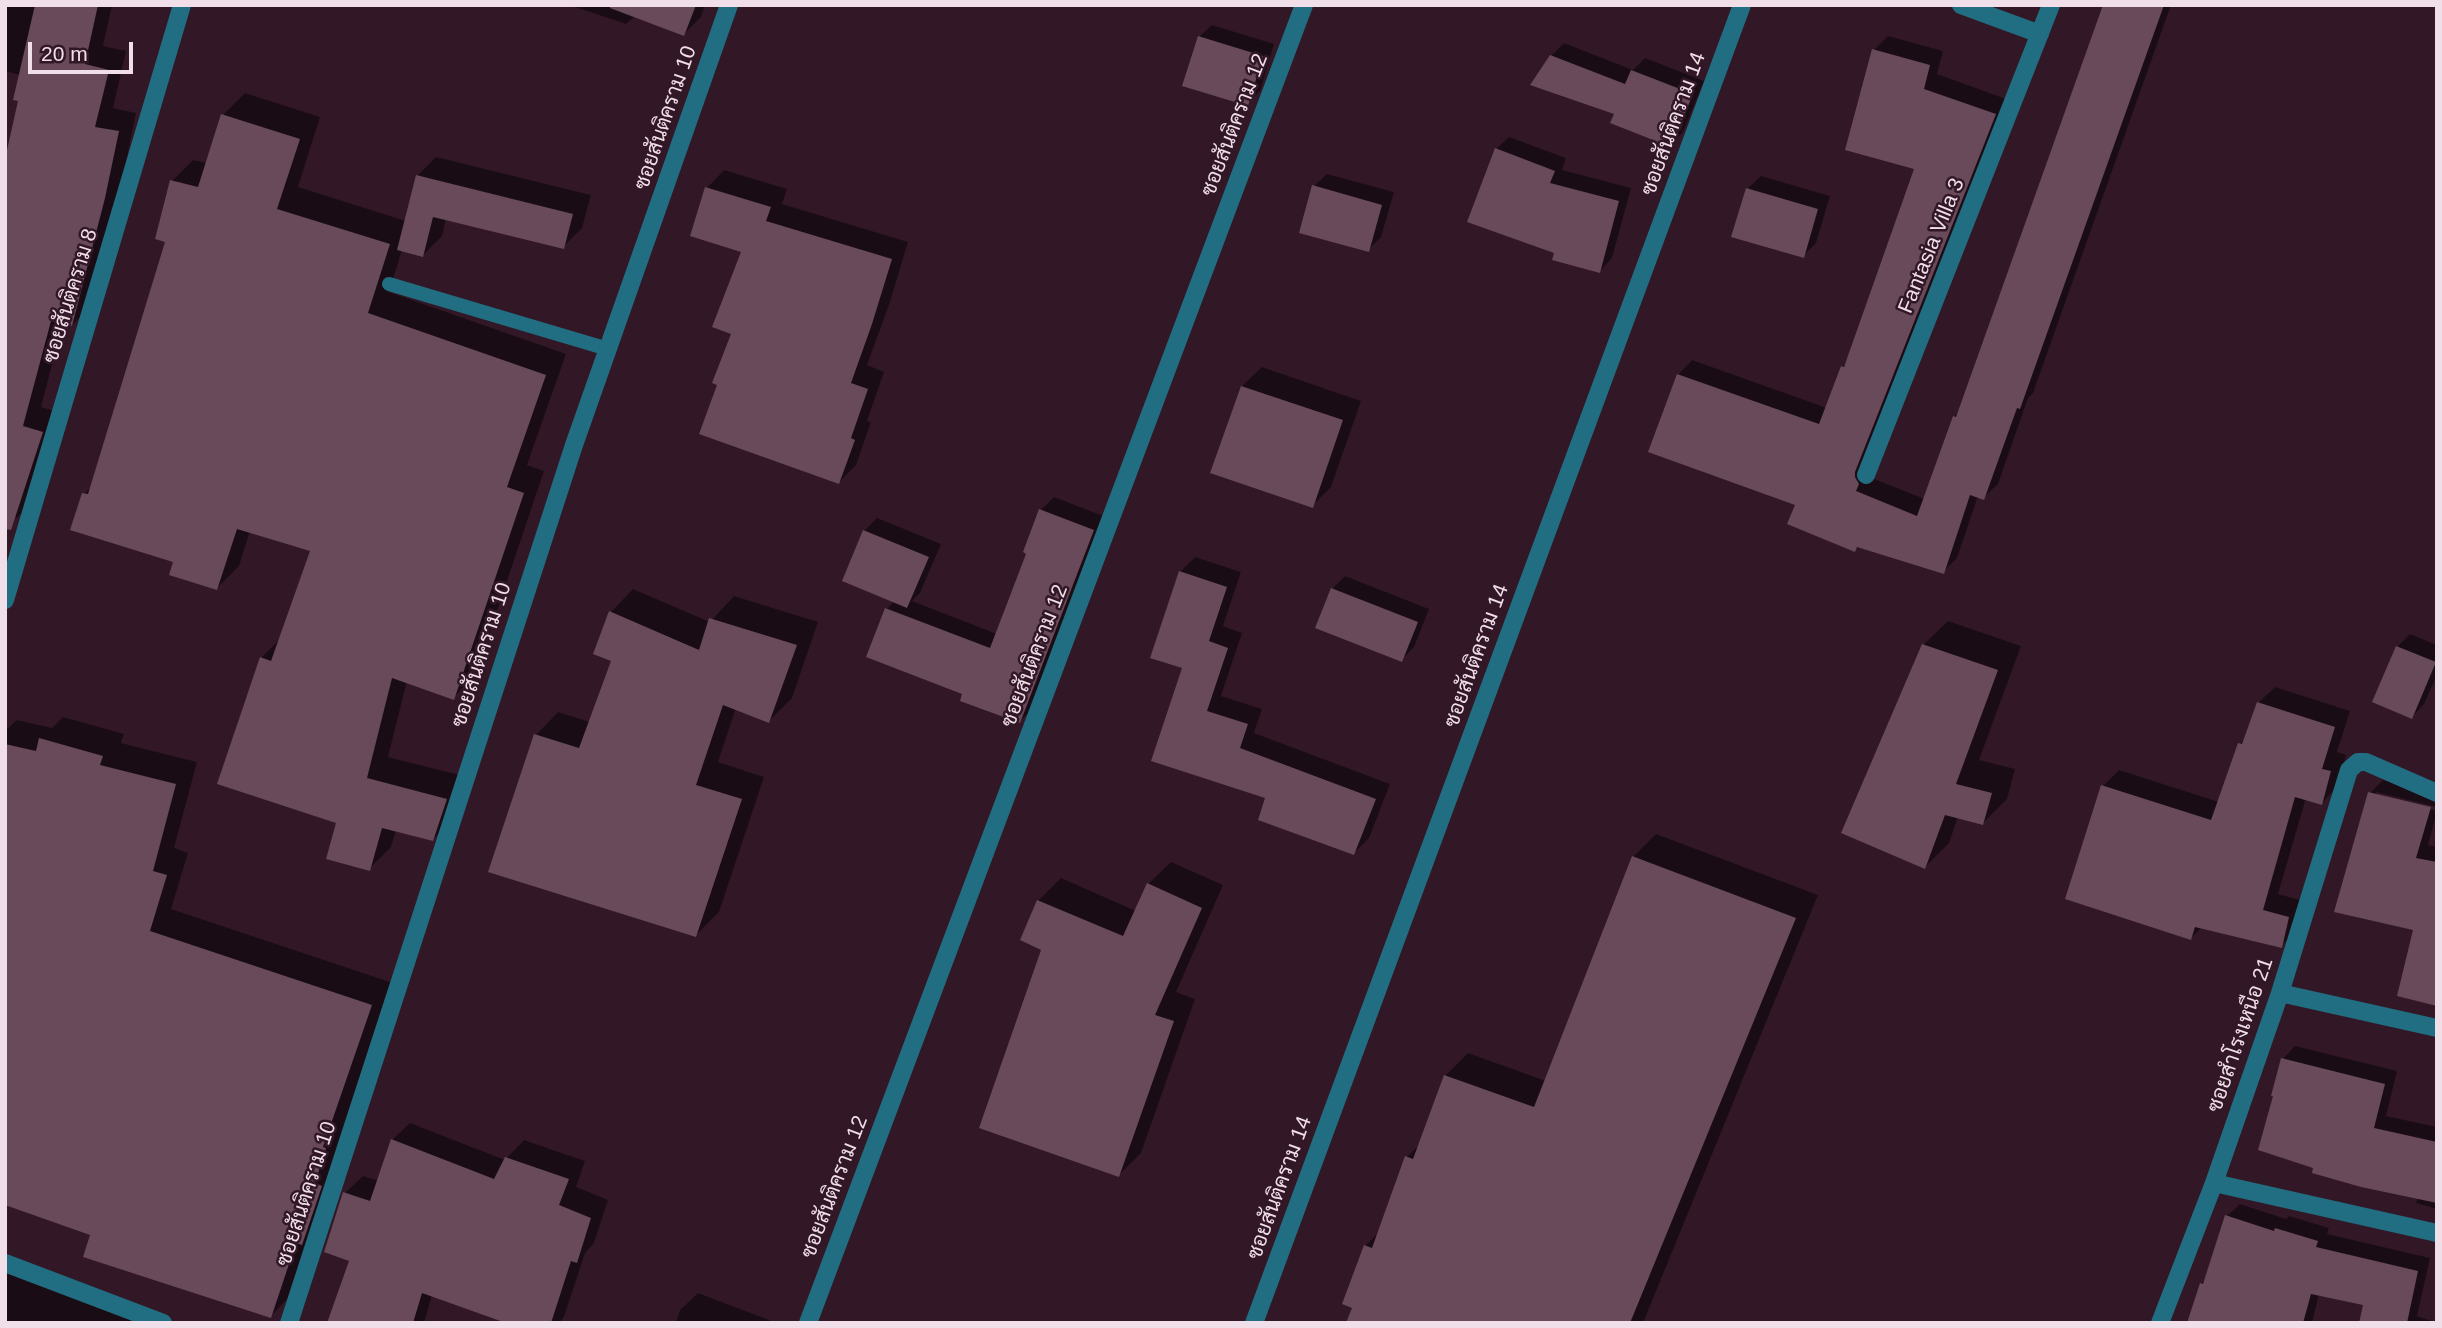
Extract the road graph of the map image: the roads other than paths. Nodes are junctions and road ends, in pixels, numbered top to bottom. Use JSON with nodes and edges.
{"nodes":[{"id":1,"x":182,"y":5,"type":"edge"},
{"id":2,"x":729,"y":5,"type":"edge"},
{"id":3,"x":1304,"y":5,"type":"edge"},
{"id":4,"x":1742,"y":5,"type":"edge"},
{"id":5,"x":1961,"y":5,"type":"edge"},
{"id":6,"x":2051,"y":5,"type":"edge"},
{"id":7,"x":2040,"y":34,"type":"junction"},
{"id":8,"x":389,"y":284,"type":"dead end"},
{"id":9,"x":608,"y":349,"type":"junction"},
{"id":10,"x":1866,"y":475,"type":"dead end"},
{"id":11,"x":5,"y":600,"type":"edge"},
{"id":12,"x":2437,"y":793,"type":"edge"},
{"id":13,"x":2280,"y":993,"type":"junction"},
{"id":14,"x":2437,"y":1028,"type":"edge"},
{"id":15,"x":2214,"y":1183,"type":"junction"},
{"id":16,"x":2437,"y":1233,"type":"edge"},
{"id":17,"x":5,"y":1263,"type":"edge"},
{"id":18,"x":163,"y":1323,"type":"edge"},
{"id":19,"x":289,"y":1323,"type":"edge"},
{"id":20,"x":808,"y":1323,"type":"edge"},
{"id":21,"x":1254,"y":1323,"type":"edge"},
{"id":22,"x":2160,"y":1323,"type":"edge"}],
"edges":[{"from":1,"to":11,"type":"street","name":"ซอยสันติคราม 8"},
{"from":2,"to":9,"type":"street","name":"ซอยสันติคราม 10"},
{"from":3,"to":20,"type":"street","name":"ซอยสันติคราม 12"},
{"from":4,"to":21,"type":"street","name":"ซอยสันติคราม 14"},
{"from":5,"to":7,"type":"street"},
{"from":6,"to":7,"type":"street","name":"Fantasia Villa 3"},
{"from":7,"to":10,"type":"street","name":"Fantasia Villa 3"},
{"from":8,"to":9,"type":"lane"},
{"from":9,"to":19,"type":"street","name":"ซอยสันติคราม 10"},
{"from":12,"to":13,"type":"street","name":"ซอยสำโรงเหนือ 21"},
{"from":13,"to":14,"type":"street"},
{"from":13,"to":15,"type":"street","name":"ซอยสำโรงเหนือ 21"},
{"from":15,"to":16,"type":"street"},
{"from":15,"to":22,"type":"street","name":"ซอยสำโรงเหนือ 21"},
{"from":17,"to":18,"type":"street"}]}
